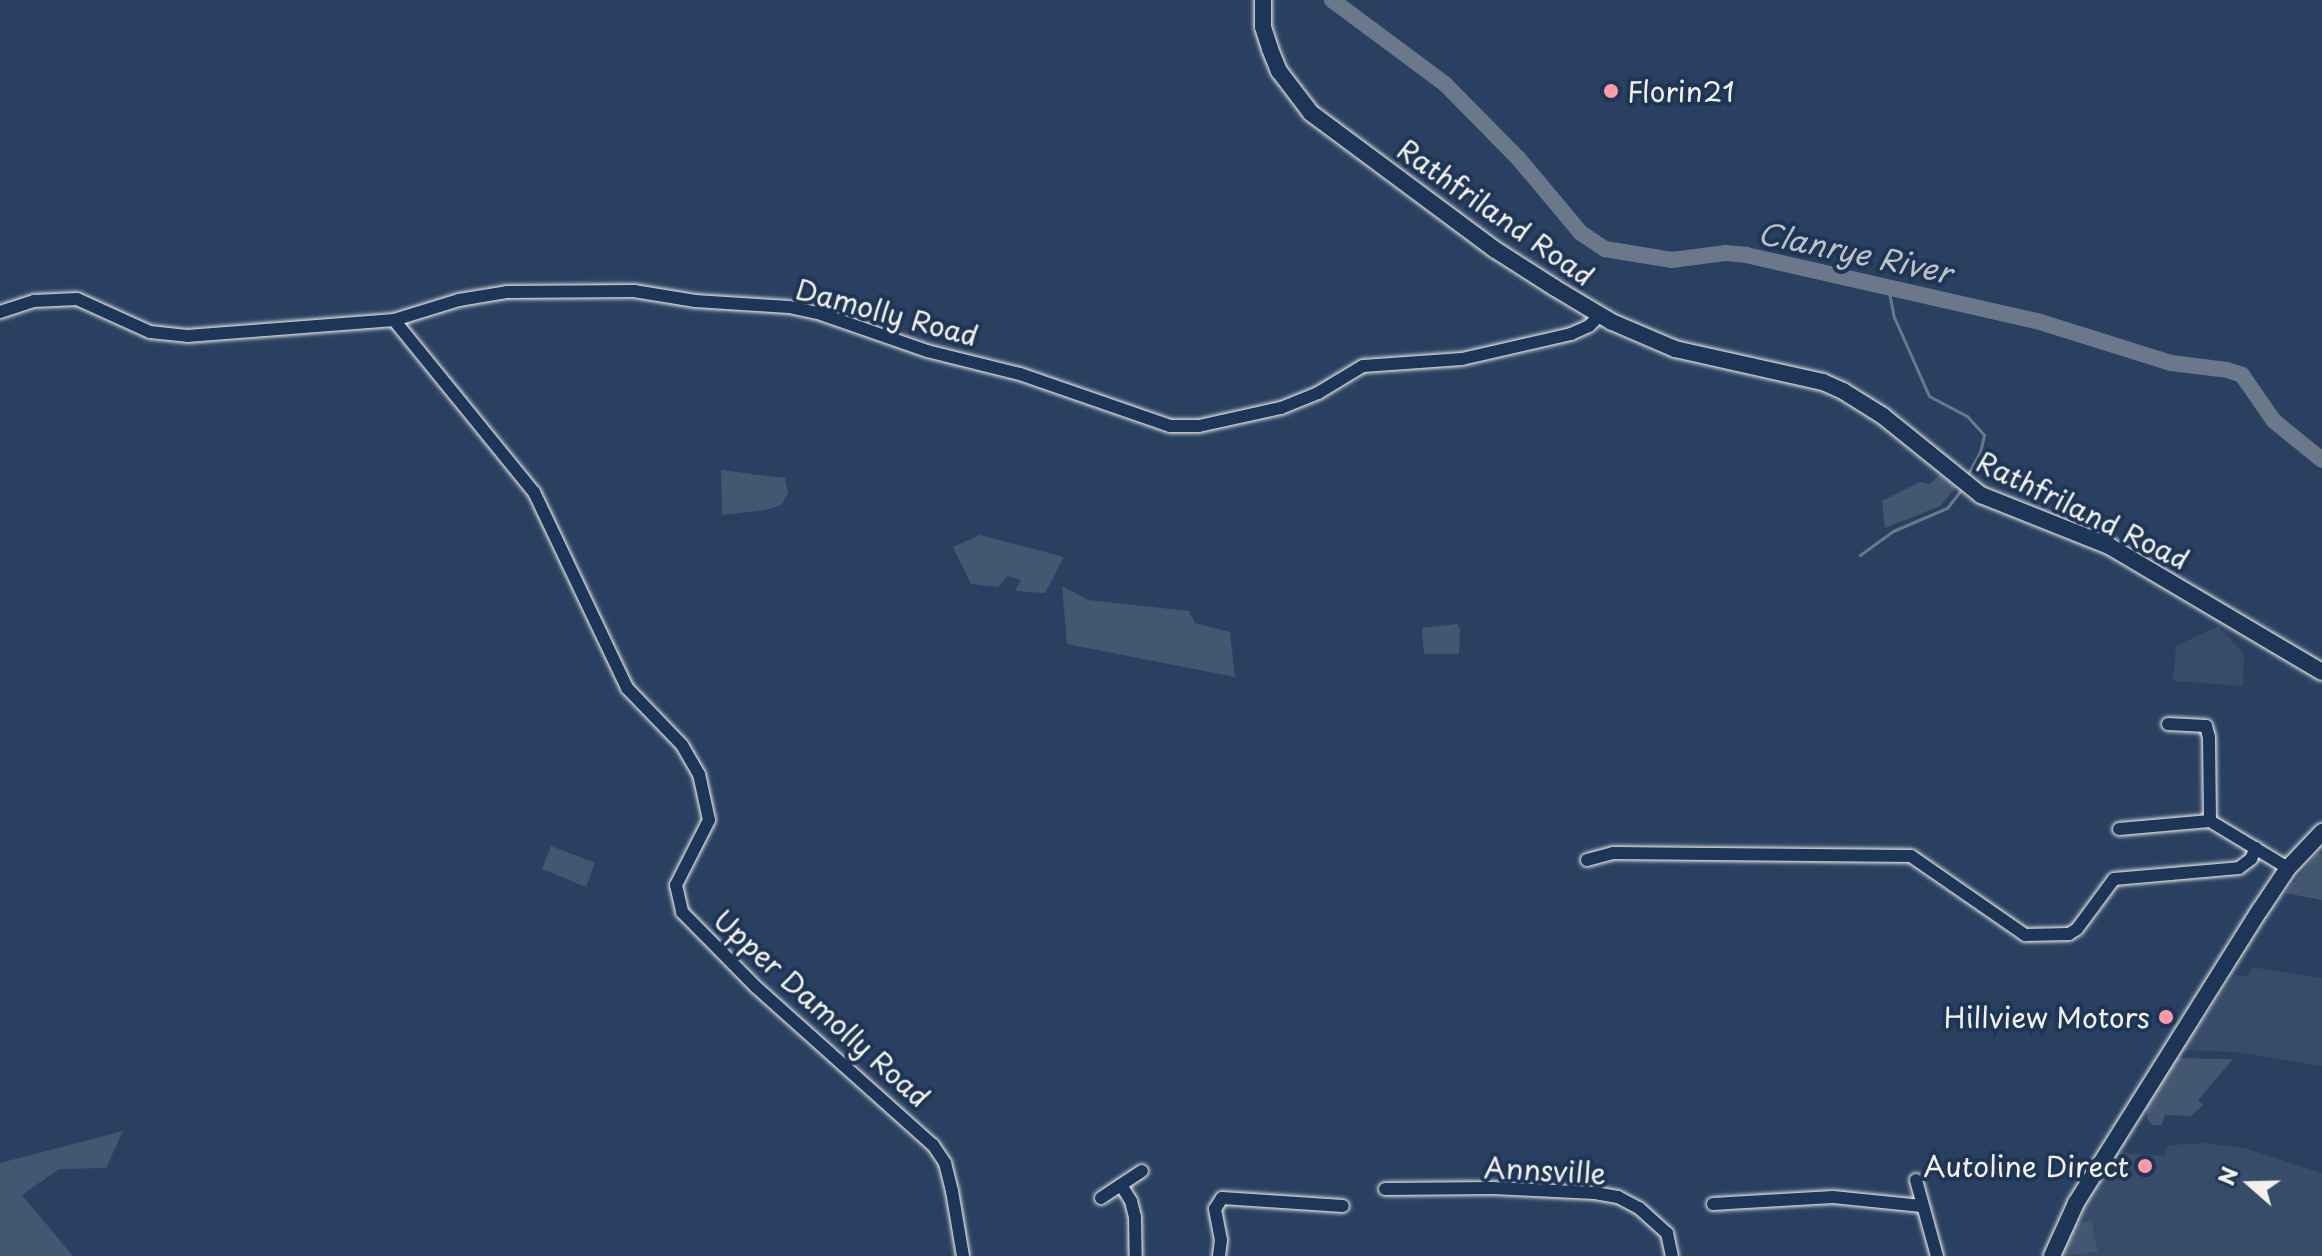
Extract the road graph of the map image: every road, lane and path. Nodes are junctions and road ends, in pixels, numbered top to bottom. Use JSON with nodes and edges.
{"nodes":[{"id":1,"x":1263,"y":0,"type":"edge"},
{"id":2,"x":0,"y":312,"type":"edge"},
{"id":3,"x":1600,"y":315,"type":"junction"},
{"id":4,"x":394,"y":320,"type":"junction"},
{"id":5,"x":2322,"y":672,"type":"edge"},
{"id":6,"x":2168,"y":724,"type":"dead end"},
{"id":7,"x":2210,"y":821,"type":"junction"},
{"id":8,"x":2119,"y":829,"type":"dead end"},
{"id":9,"x":2322,"y":832,"type":"edge"},
{"id":10,"x":2256,"y":848,"type":"junction"},
{"id":11,"x":1587,"y":860,"type":"dead end"},
{"id":12,"x":2288,"y":868,"type":"junction"},
{"id":13,"x":1142,"y":1171,"type":"dead end"},
{"id":14,"x":1916,"y":1180,"type":"dead end"},
{"id":15,"x":1121,"y":1185,"type":"junction"},
{"id":16,"x":1101,"y":1198,"type":"dead end"},
{"id":17,"x":1394,"y":1204,"type":"dead end"},
{"id":18,"x":1713,"y":1204,"type":"dead end"},
{"id":19,"x":1343,"y":1206,"type":"dead end"},
{"id":20,"x":1922,"y":1206,"type":"junction"},
{"id":21,"x":963,"y":1256,"type":"edge"},
{"id":22,"x":1136,"y":1256,"type":"edge"},
{"id":23,"x":1219,"y":1256,"type":"edge"},
{"id":24,"x":1672,"y":1256,"type":"edge"},
{"id":25,"x":1937,"y":1256,"type":"edge"},
{"id":26,"x":2052,"y":1256,"type":"edge"}],
"edges":[{"from":1,"to":3,"type":"main road","name":"Rathfriland Road"},
{"from":2,"to":4,"type":"street","name":"Damolly Road"},
{"from":3,"to":4,"type":"street","name":"Damolly Road"},
{"from":3,"to":5,"type":"main road","name":"Rathfriland Road"},
{"from":4,"to":21,"type":"street","name":"Upper Damolly Road"},
{"from":6,"to":7,"type":"street"},
{"from":7,"to":8,"type":"street"},
{"from":7,"to":10,"type":"street"},
{"from":9,"to":12,"type":"main road"},
{"from":10,"to":11,"type":"street"},
{"from":10,"to":12,"type":"street"},
{"from":12,"to":26,"type":"main road"},
{"from":13,"to":15,"type":"street"},
{"from":14,"to":20,"type":"street"},
{"from":15,"to":16,"type":"street"},
{"from":15,"to":22,"type":"street"},
{"from":17,"to":24,"type":"street","name":"Annsville"},
{"from":18,"to":20,"type":"street"},
{"from":19,"to":23,"type":"street"},
{"from":20,"to":25,"type":"street"}]}
